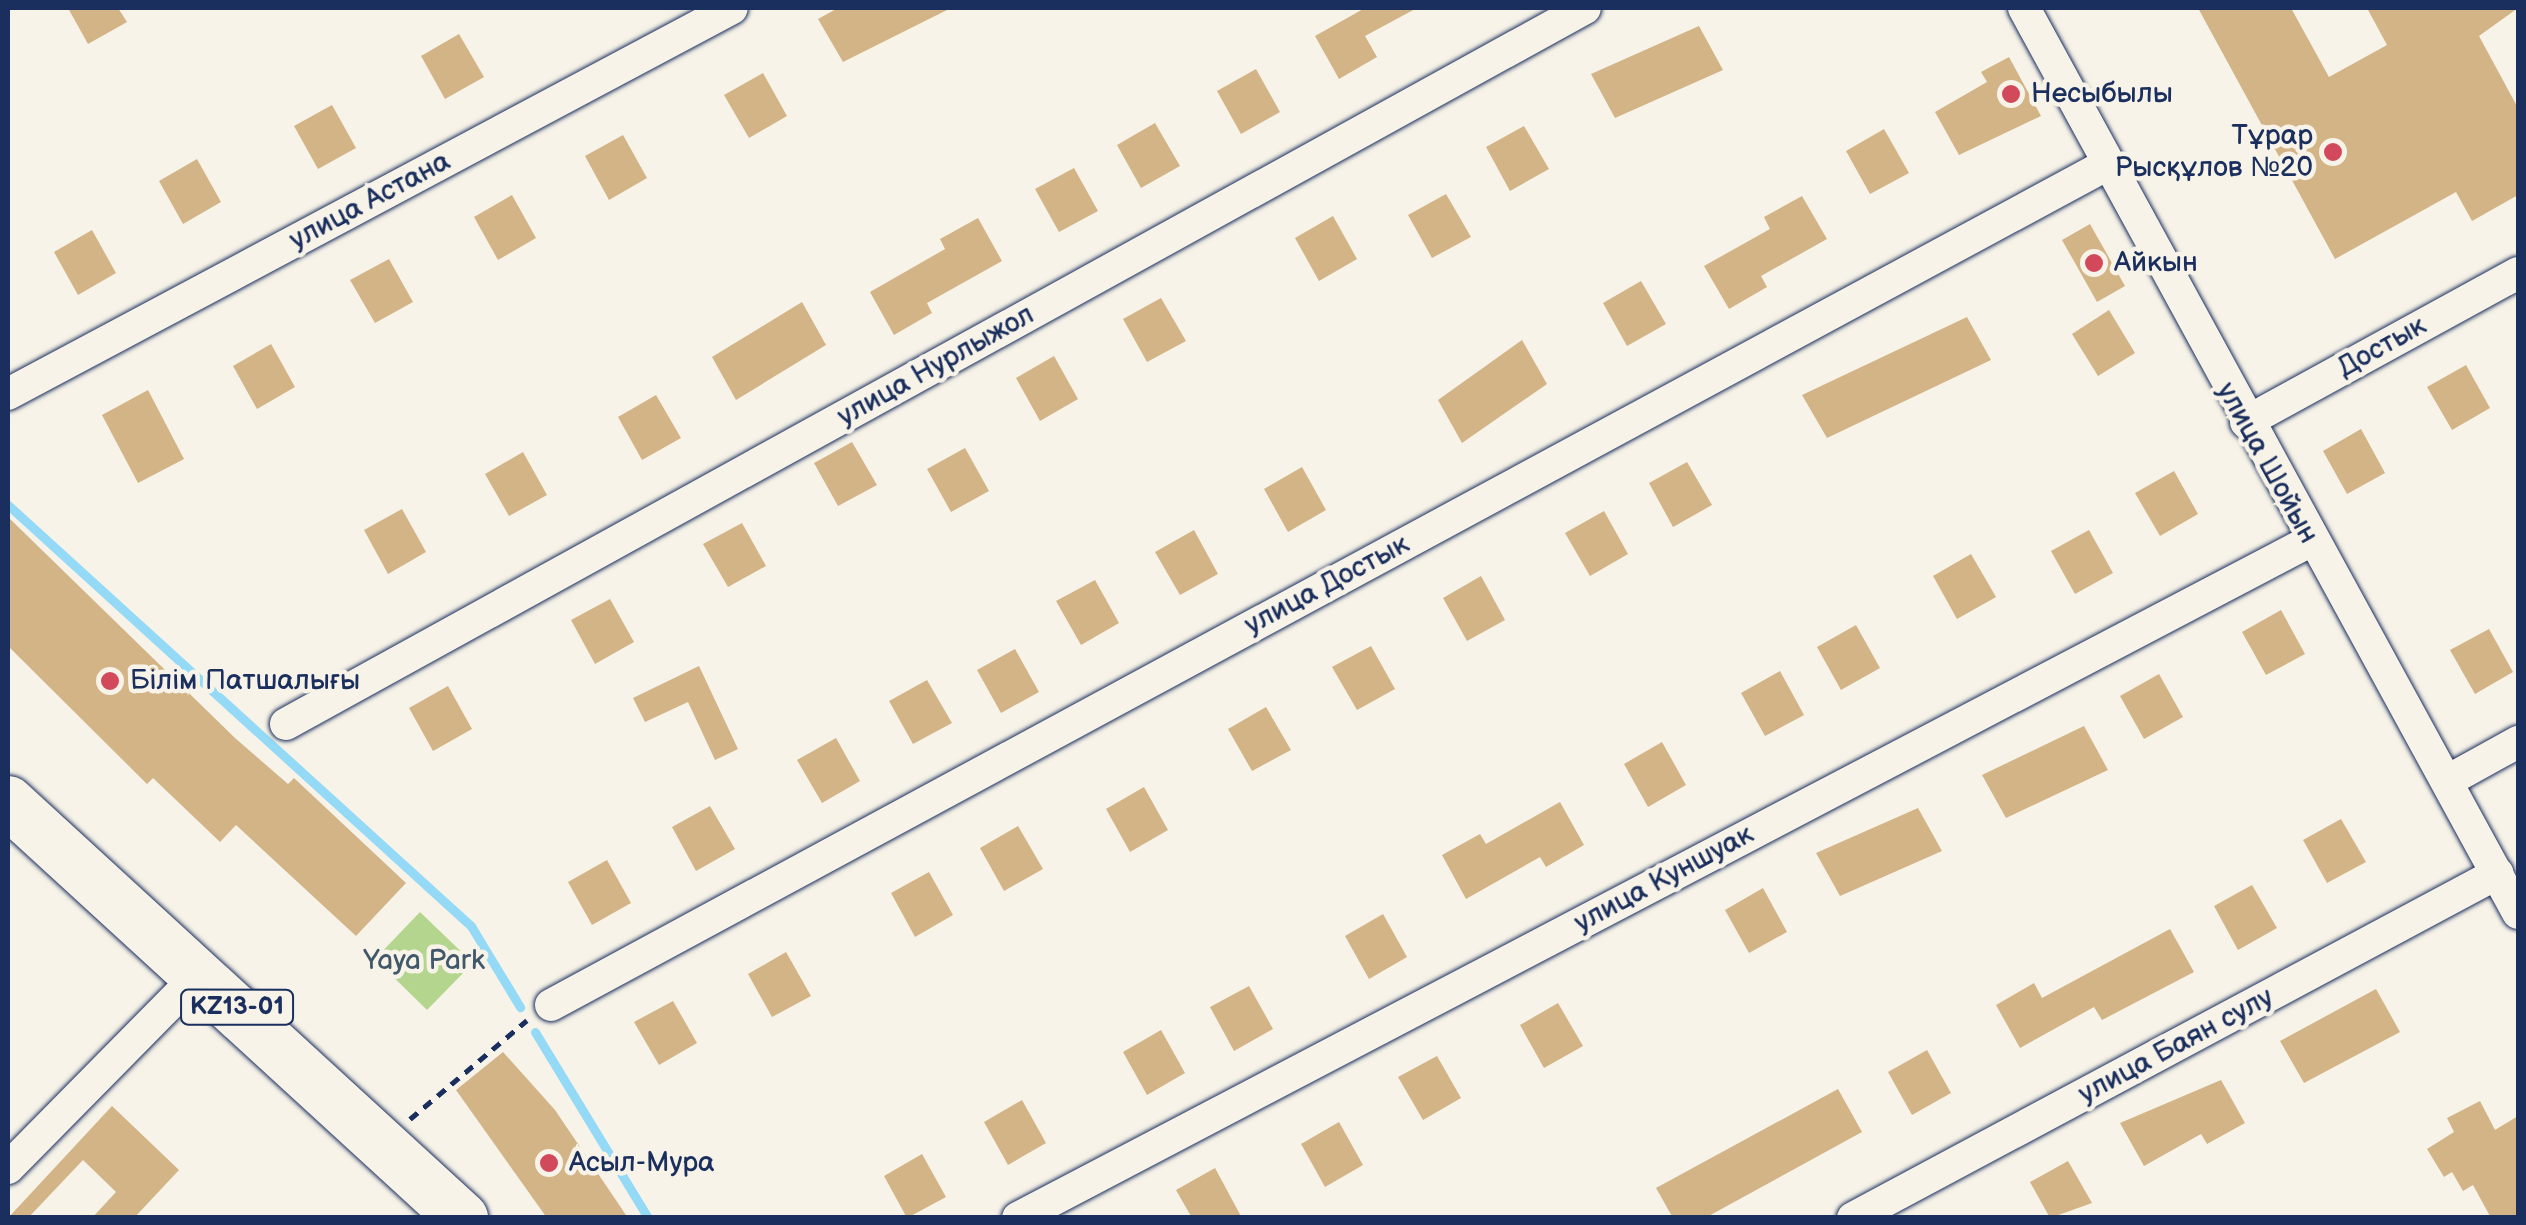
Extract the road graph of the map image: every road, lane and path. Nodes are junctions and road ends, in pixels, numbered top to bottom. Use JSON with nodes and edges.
{"nodes":[{"id":1,"x":732,"y":8,"type":"edge"},
{"id":2,"x":1585,"y":8,"type":"edge"},
{"id":3,"x":2024,"y":8,"type":"edge"},
{"id":4,"x":2104,"y":166,"type":"junction"},
{"id":5,"x":2518,"y":272,"type":"edge"},
{"id":6,"x":8,"y":394,"type":"edge"},
{"id":7,"x":2246,"y":422,"type":"junction"},
{"id":8,"x":2310,"y":541,"type":"junction"},
{"id":9,"x":286,"y":724,"type":"dead end"},
{"id":10,"x":2518,"y":742,"type":"edge"},
{"id":11,"x":2450,"y":779,"type":"junction"},
{"id":12,"x":8,"y":802,"type":"edge"},
{"id":13,"x":2498,"y":874,"type":"junction"},
{"id":14,"x":2518,"y":913,"type":"edge"},
{"id":15,"x":201,"y":972,"type":"junction"},
{"id":16,"x":551,"y":1005,"type":"joint"},
{"id":17,"x":379,"y":1148,"type":"junction"},
{"id":18,"x":8,"y":1168,"type":"edge"},
{"id":19,"x":460,"y":1217,"type":"edge"},
{"id":20,"x":1018,"y":1218,"type":"edge"},
{"id":21,"x":1853,"y":1218,"type":"edge"}],
"edges":[{"from":1,"to":6,"type":"street","name":"улица Астана"},
{"from":2,"to":9,"type":"street","name":"улица Нурлыжол"},
{"from":3,"to":4,"type":"street","name":"улица Шойын"},
{"from":4,"to":7,"type":"street","name":"улица Шойын"},
{"from":4,"to":16,"type":"street","name":"улица Достык"},
{"from":5,"to":7,"type":"street","name":"Достык"},
{"from":7,"to":8,"type":"street","name":"улица Шойын"},
{"from":8,"to":11,"type":"street","name":"улица Шойын"},
{"from":8,"to":20,"type":"street","name":"улица Куншуак"},
{"from":10,"to":11,"type":"street"},
{"from":11,"to":13,"type":"street","name":"улица Шойын"},
{"from":12,"to":15,"type":"main road","number":"KZ13-01"},
{"from":13,"to":14,"type":"street","name":"улица Шойын"},
{"from":13,"to":21,"type":"street","name":"улица Баян сулу"},
{"from":15,"to":17,"type":"main road","number":"KZ13-01"},
{"from":15,"to":18,"type":"street"},
{"from":16,"to":17,"type":"path"},
{"from":17,"to":19,"type":"main road","number":"KZ13-01"}]}
